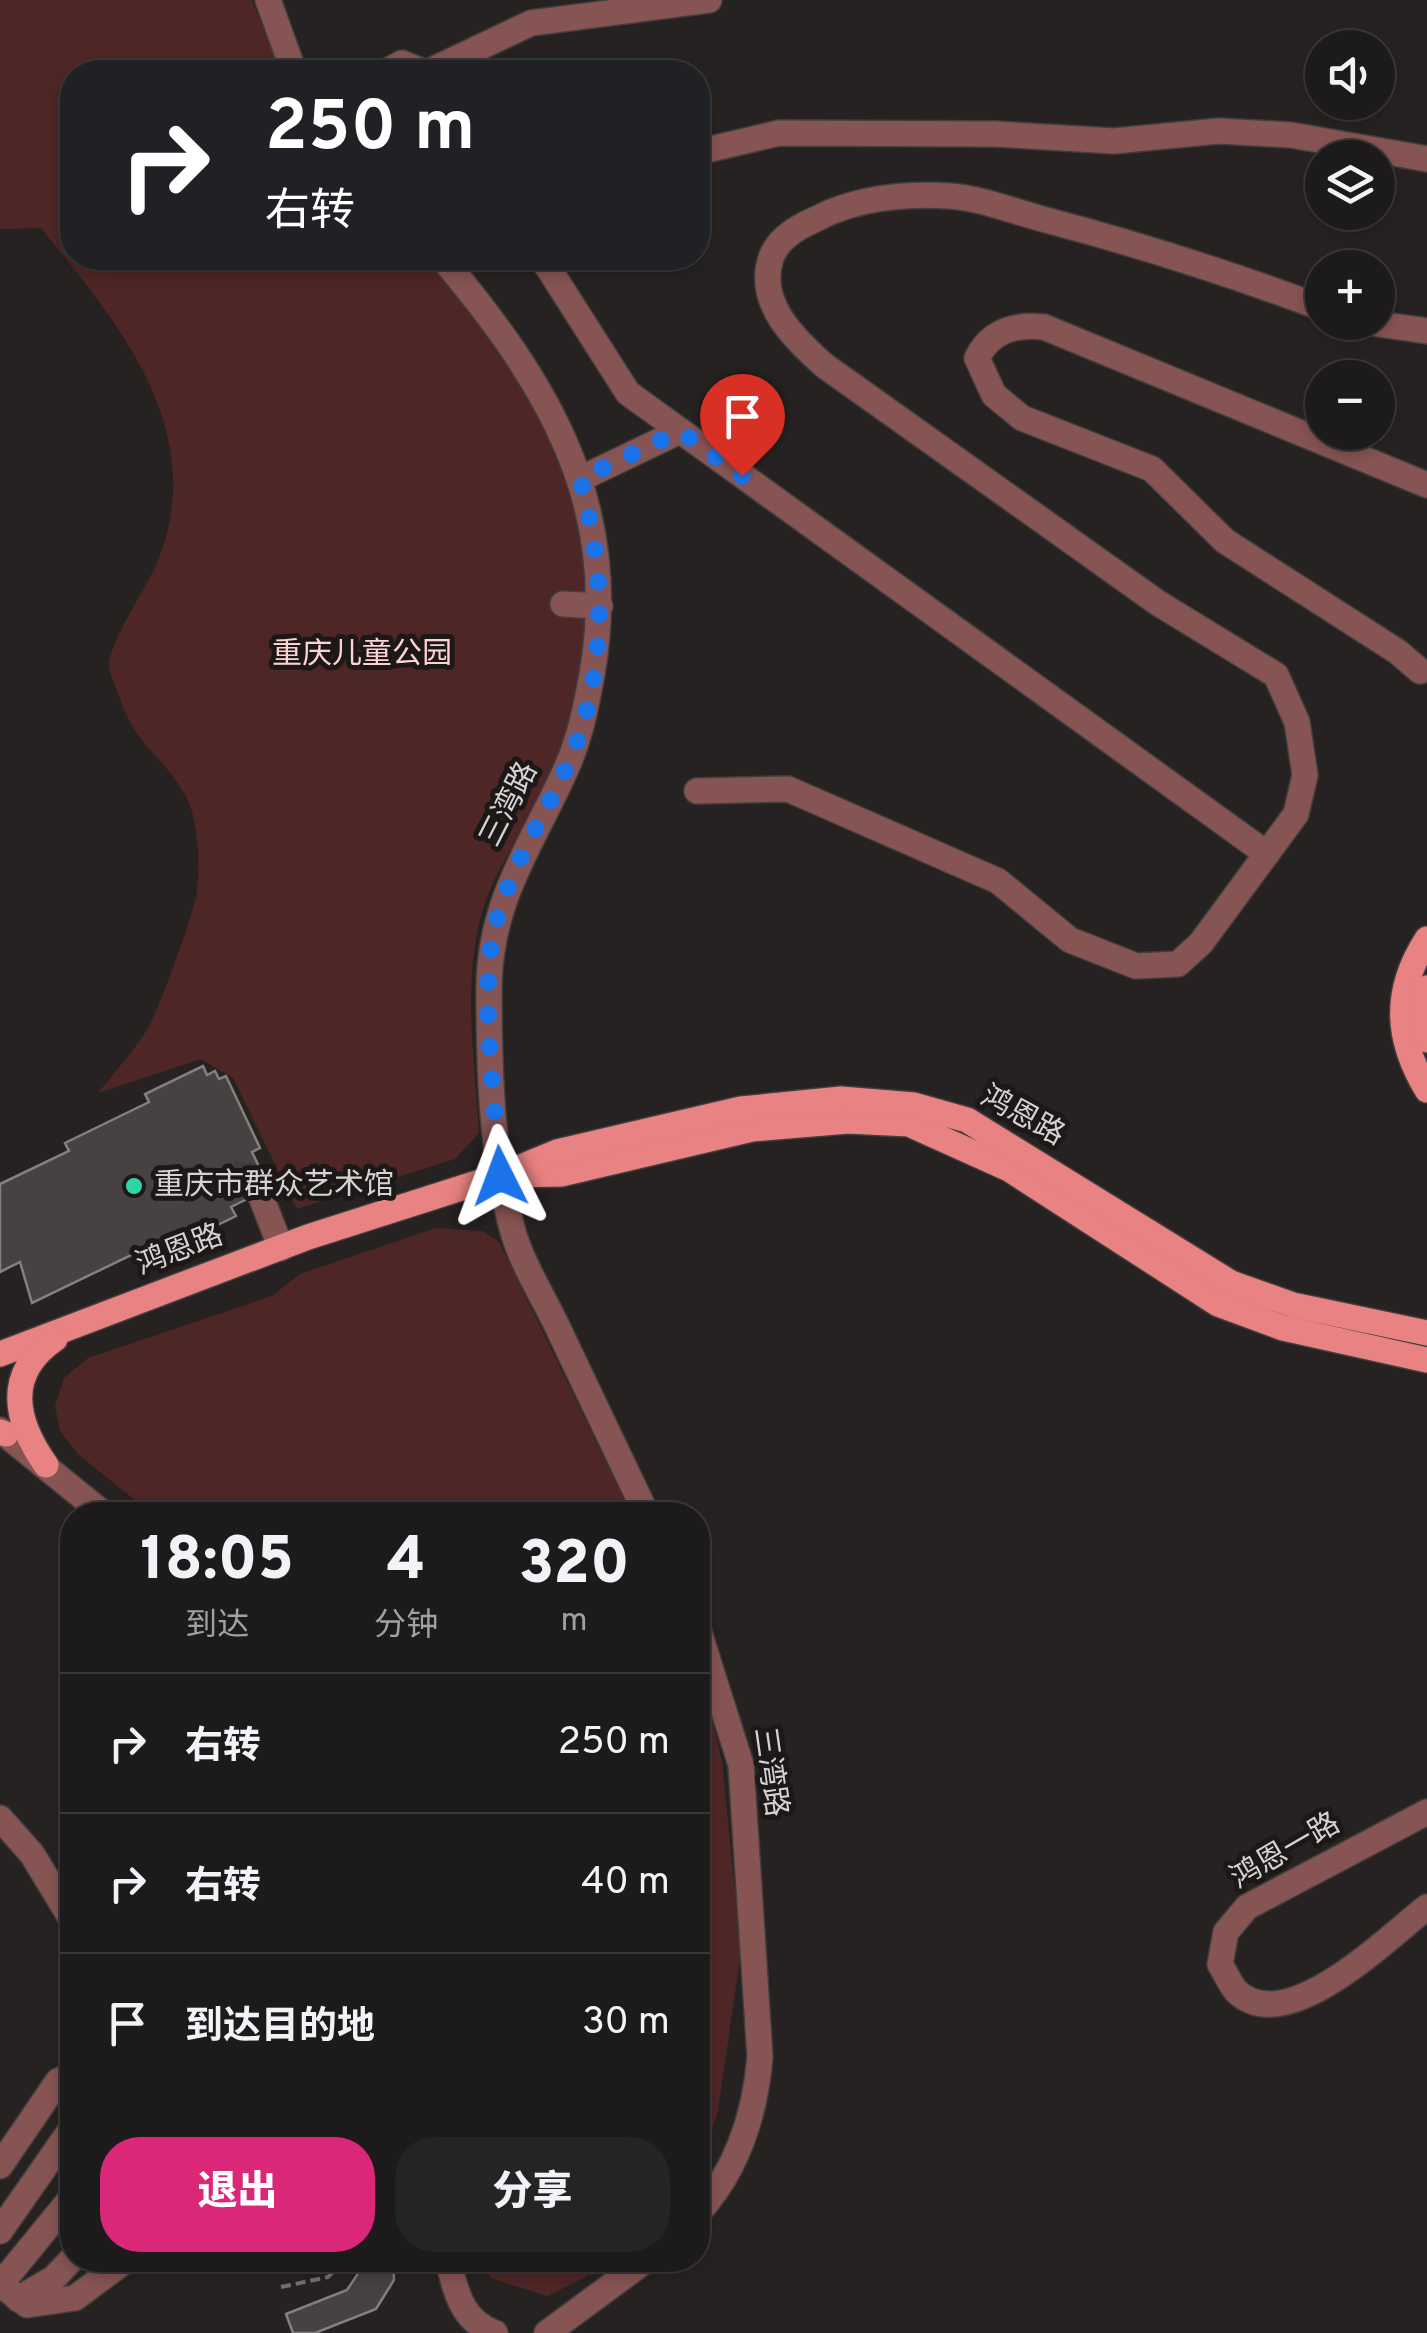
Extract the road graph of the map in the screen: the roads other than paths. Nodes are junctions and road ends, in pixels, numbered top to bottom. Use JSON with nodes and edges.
{"nodes":[{"id":1,"x":268,"y":0,"type":"edge"},
{"id":2,"x":710,"y":0,"type":"edge"},
{"id":3,"x":290,"y":60,"type":"edge"},
{"id":4,"x":452,"y":60,"type":"edge"},
{"id":5,"x":710,"y":149,"type":"edge"},
{"id":6,"x":1427,"y":159,"type":"edge"},
{"id":7,"x":452,"y":270,"type":"edge"},
{"id":8,"x":550,"y":270,"type":"edge"},
{"id":9,"x":1305,"y":302,"type":"edge"},
{"id":10,"x":1395,"y":327,"type":"edge"},
{"id":11,"x":1427,"y":332,"type":"edge"},
{"id":12,"x":680,"y":431,"type":"junction"},
{"id":13,"x":580,"y":479,"type":"junction"},
{"id":14,"x":1427,"y":484,"type":"edge"},
{"id":15,"x":563,"y":604,"type":"dead end"},
{"id":16,"x":600,"y":606,"type":"junction"},
{"id":17,"x":1420,"y":671,"type":"dead end"},
{"id":18,"x":697,"y":791,"type":"dead end"},
{"id":19,"x":1266,"y":854,"type":"junction"},
{"id":20,"x":1427,"y":939,"type":"edge"},
{"id":21,"x":1427,"y":988,"type":"edge"},
{"id":22,"x":1427,"y":1040,"type":"edge"},
{"id":23,"x":1427,"y":1090,"type":"edge"},
{"id":24,"x":500,"y":1176,"type":"junction"},
{"id":25,"x":260,"y":1194,"type":"tunnel mouth"},
{"id":26,"x":281,"y":1248,"type":"junction"},
{"id":27,"x":75,"y":1324,"type":"junction"},
{"id":28,"x":1427,"y":1333,"type":"edge"},
{"id":29,"x":0,"y":1354,"type":"edge"},
{"id":30,"x":1427,"y":1360,"type":"edge"},
{"id":31,"x":2,"y":1432,"type":"edge"},
{"id":32,"x":46,"y":1465,"type":"junction"},
{"id":33,"x":89,"y":1502,"type":"edge"},
{"id":34,"x":641,"y":1502,"type":"edge"},
{"id":35,"x":710,"y":1667,"type":"edge"},
{"id":36,"x":1427,"y":1812,"type":"edge"},
{"id":37,"x":0,"y":1818,"type":"edge"},
{"id":38,"x":60,"y":1900,"type":"edge"},
{"id":39,"x":1427,"y":1907,"type":"edge"},
{"id":40,"x":60,"y":2080,"type":"edge"},
{"id":41,"x":60,"y":2152,"type":"edge"},
{"id":42,"x":0,"y":2166,"type":"edge"},
{"id":43,"x":710,"y":2199,"type":"edge"},
{"id":44,"x":60,"y":2213,"type":"edge"},
{"id":45,"x":0,"y":2231,"type":"edge"},
{"id":46,"x":60,"y":2272,"type":"edge"},
{"id":47,"x":110,"y":2272,"type":"edge"},
{"id":48,"x":451,"y":2272,"type":"edge"},
{"id":49,"x":630,"y":2272,"type":"edge"},
{"id":50,"x":6,"y":2289,"type":"edge"},
{"id":51,"x":461,"y":2307,"type":"junction"},
{"id":52,"x":468,"y":2333,"type":"edge"},
{"id":53,"x":495,"y":2333,"type":"edge"},
{"id":54,"x":547,"y":2333,"type":"edge"}],
"edges":[{"from":1,"to":3,"type":"street"},
{"from":2,"to":4,"type":"street"},
{"from":5,"to":6,"type":"street"},
{"from":7,"to":13,"type":"street","name":"三湾路"},
{"from":8,"to":12,"type":"street"},
{"from":9,"to":19,"type":"street"},
{"from":10,"to":11,"type":"street"},
{"from":12,"to":13,"type":"street"},
{"from":12,"to":19,"type":"street"},
{"from":13,"to":16,"type":"street","name":"三湾路"},
{"from":14,"to":17,"type":"street"},
{"from":15,"to":16,"type":"street"},
{"from":16,"to":24,"type":"street","name":"三湾路"},
{"from":18,"to":19,"type":"street"},
{"from":20,"to":23,"type":"main road"},
{"from":21,"to":22,"type":"main road"},
{"from":24,"to":26,"type":"main road","name":"鸿恩路"},
{"from":24,"to":28,"type":"main road","name":"鸿恩路"},
{"from":24,"to":30,"type":"main road","name":"鸿恩路"},
{"from":24,"to":34,"type":"street","name":"三湾路"},
{"from":25,"to":26,"type":"street"},
{"from":26,"to":27,"type":"main road","name":"鸿恩路"},
{"from":27,"to":29,"type":"main road","name":"鸿恩路"},
{"from":27,"to":32,"type":"main road"},
{"from":31,"to":32,"type":"street"},
{"from":32,"to":33,"type":"street"},
{"from":35,"to":43,"type":"street","name":"三湾路"},
{"from":36,"to":39,"type":"street","name":"鸿恩一路"},
{"from":37,"to":38,"type":"street"},
{"from":40,"to":42,"type":"street"},
{"from":41,"to":45,"type":"street"},
{"from":44,"to":50,"type":"street"},
{"from":46,"to":50,"type":"street"},
{"from":47,"to":50,"type":"street"},
{"from":48,"to":51,"type":"street"},
{"from":49,"to":54,"type":"street"},
{"from":51,"to":52,"type":"street"},
{"from":51,"to":53,"type":"street"}]}
